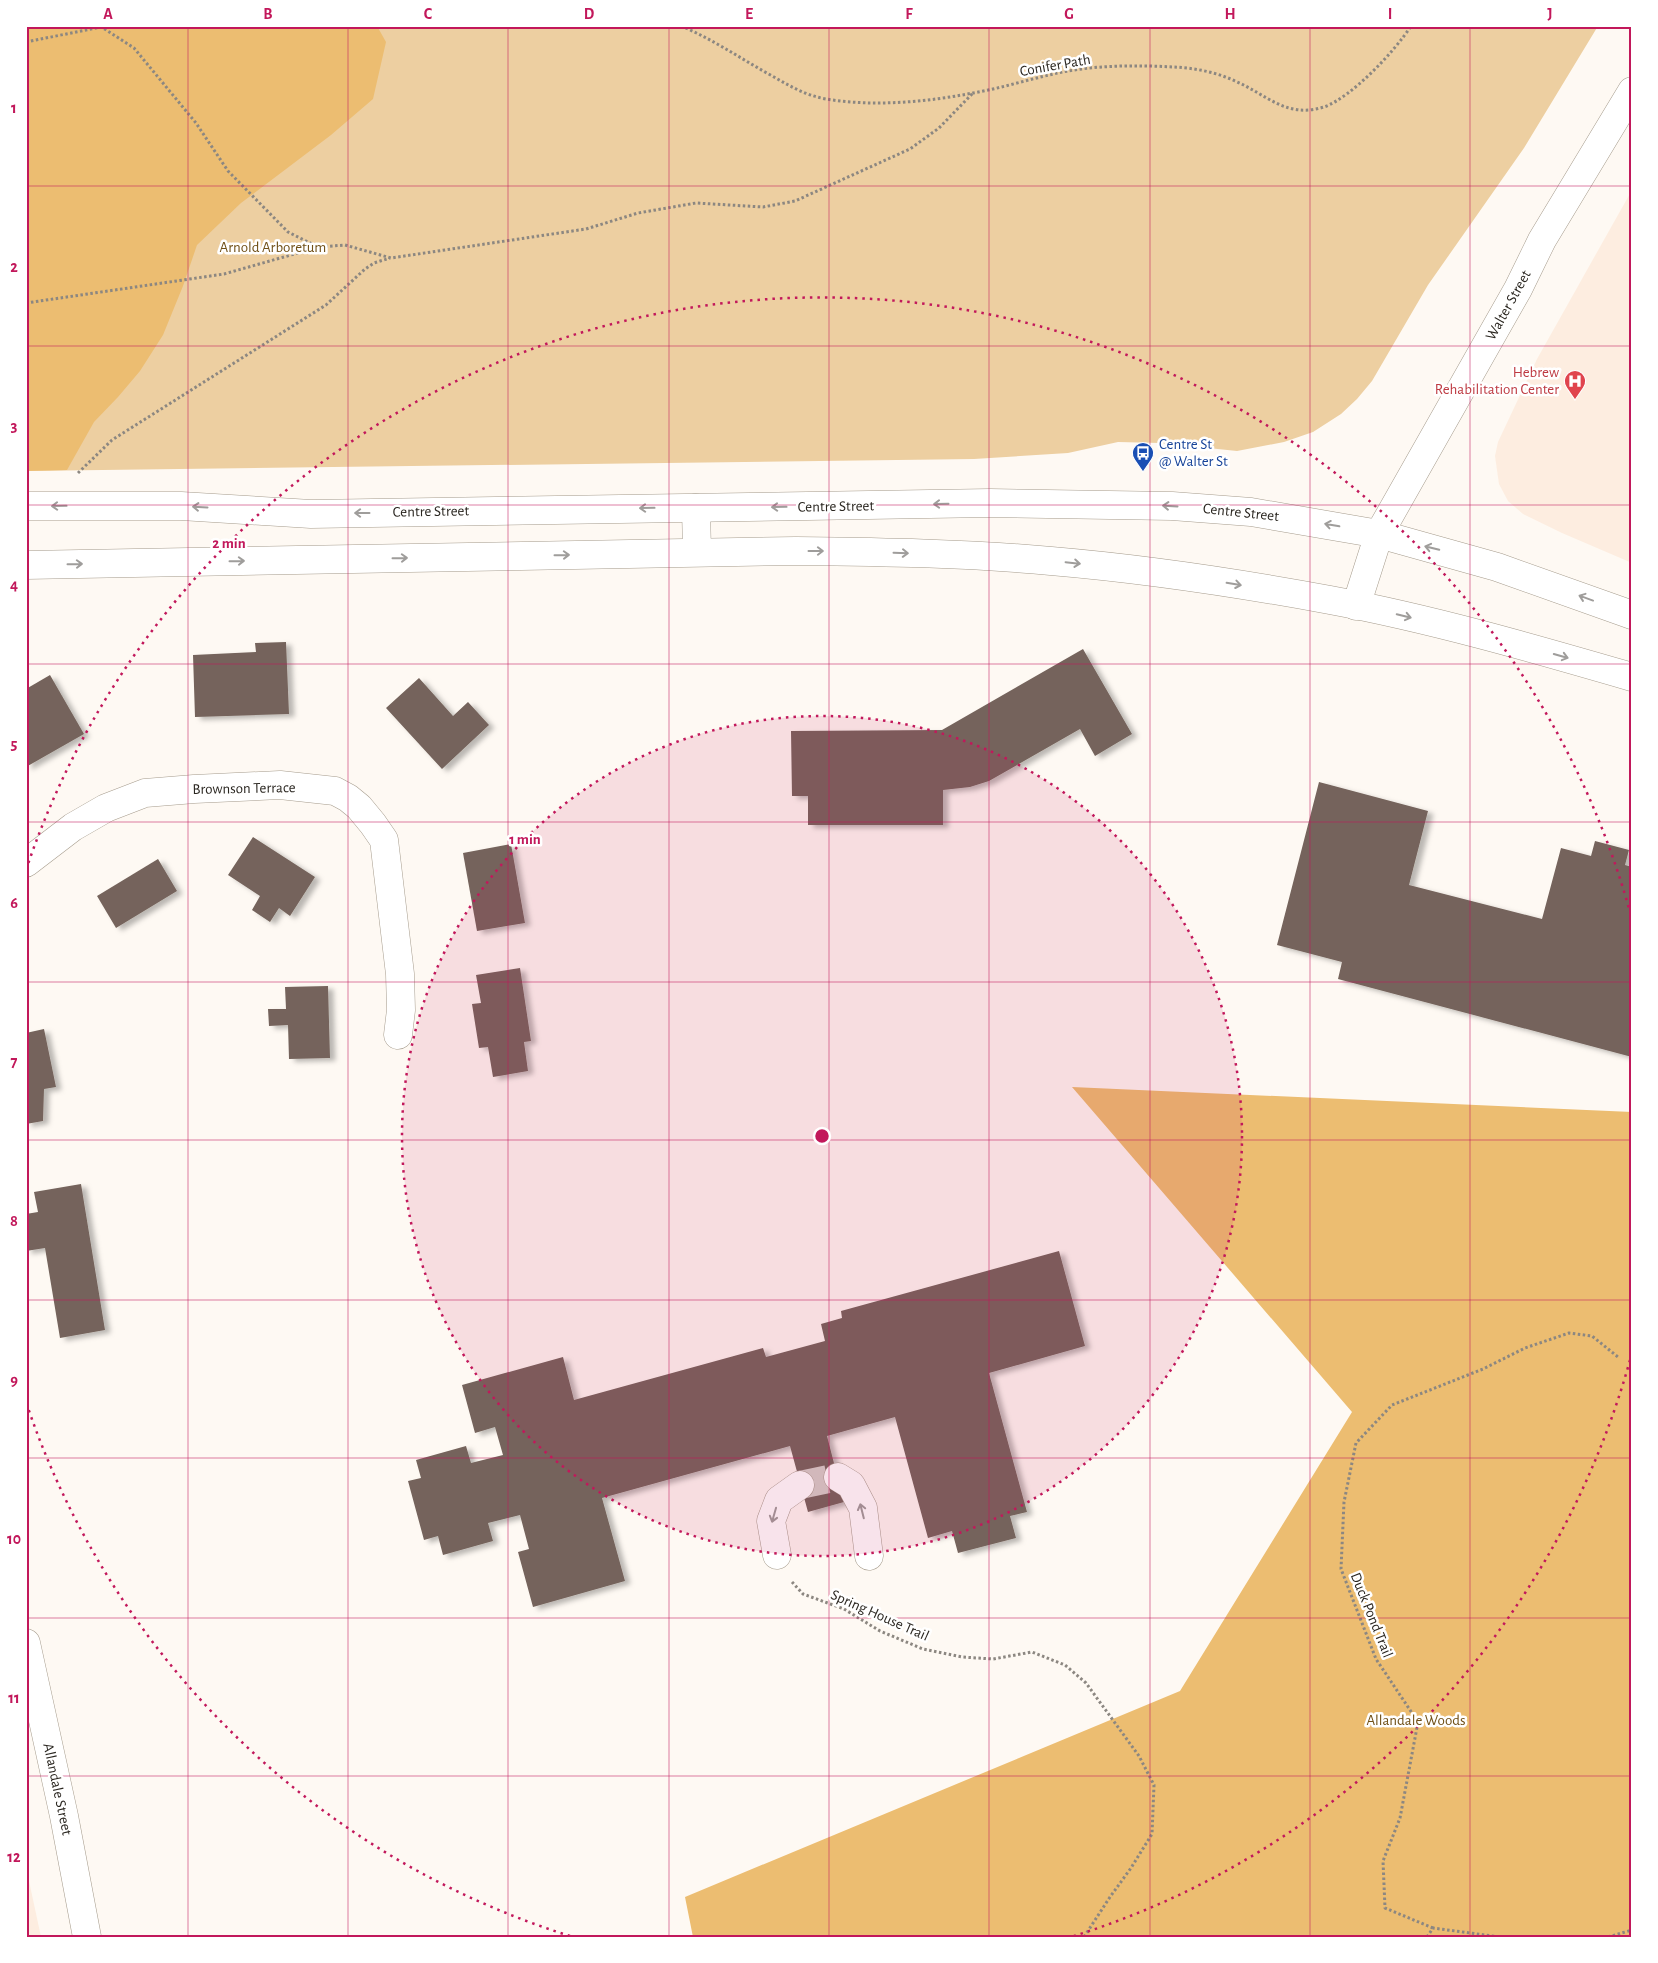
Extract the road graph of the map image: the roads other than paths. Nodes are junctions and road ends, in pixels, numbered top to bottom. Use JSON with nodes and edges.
{"nodes":[{"id":1,"x":1632,"y":91,"type":"edge"},
{"id":2,"x":26,"y":506,"type":"edge"},
{"id":3,"x":696,"y":508,"type":"junction"},
{"id":4,"x":1379,"y":534,"type":"junction"},
{"id":5,"x":697,"y":552,"type":"junction"},
{"id":6,"x":26,"y":564,"type":"edge"},
{"id":7,"x":1356,"y":606,"type":"junction"},
{"id":8,"x":1632,"y":615,"type":"edge"},
{"id":9,"x":1632,"y":677,"type":"edge"},
{"id":10,"x":26,"y":863,"type":"edge"},
{"id":11,"x":398,"y":1036,"type":"dead end"},
{"id":12,"x":838,"y":1476,"type":"dead end"},
{"id":13,"x":800,"y":1485,"type":"tunnel mouth"},
{"id":14,"x":869,"y":1556,"type":"dead end"},
{"id":15,"x":783,"y":1566,"type":"road end"},
{"id":16,"x":26,"y":1643,"type":"edge"},
{"id":17,"x":87,"y":1937,"type":"edge"}],
"edges":[{"from":1,"to":4,"type":"main road","name":"Walter Street"},
{"from":3,"to":2,"type":"main road","name":"Centre Street","one_way":true},
{"from":4,"to":3,"type":"main road","name":"Centre Street","one_way":true},
{"from":3,"to":5,"type":"main road"},
{"from":4,"to":7,"type":"main road","name":"Walter Street"},
{"from":8,"to":4,"type":"main road","name":"Centre Street","one_way":true},
{"from":6,"to":5,"type":"main road","one_way":true},
{"from":5,"to":7,"type":"main road","one_way":true},
{"from":7,"to":9,"type":"main road","one_way":true},
{"from":10,"to":11,"type":"main road","name":"Brownson Terrace"},
{"from":14,"to":12,"type":"main road","one_way":true},
{"from":13,"to":15,"type":"main road","one_way":true},
{"from":16,"to":17,"type":"main road","name":"Allandale Street"}]}
